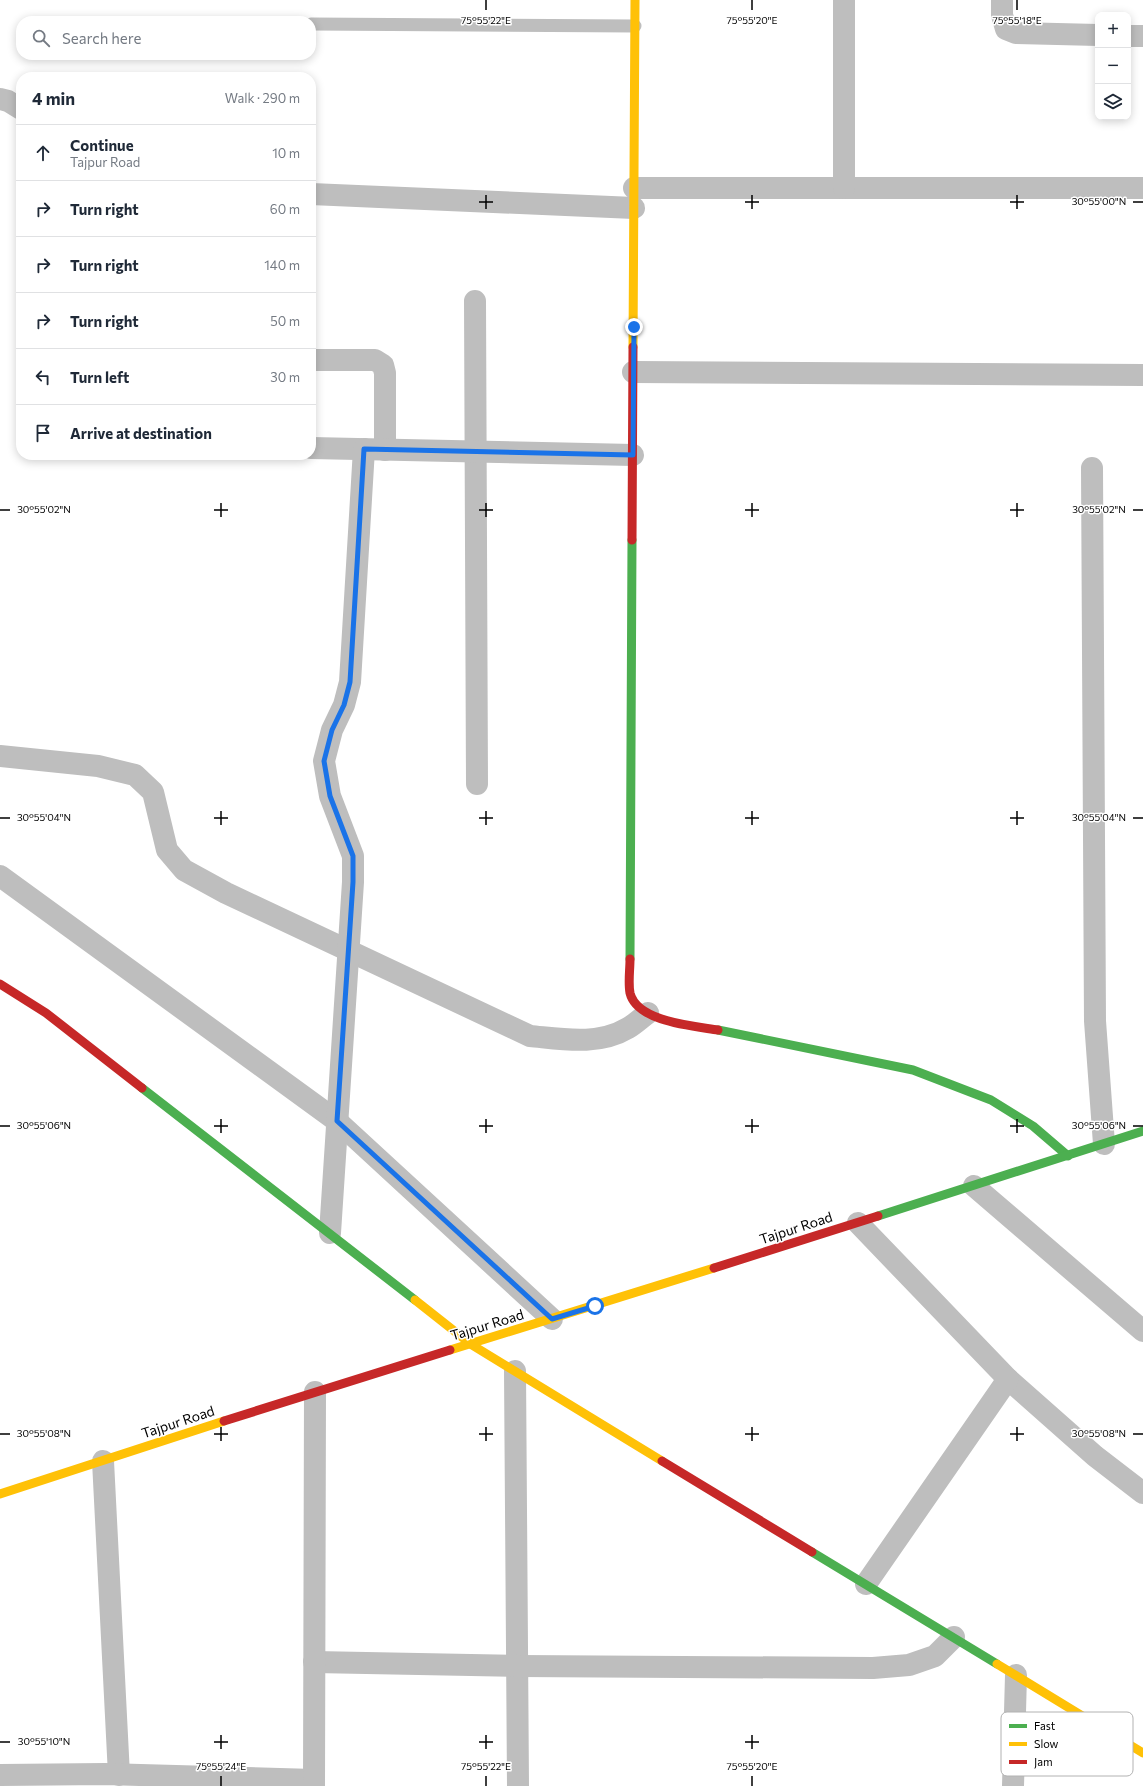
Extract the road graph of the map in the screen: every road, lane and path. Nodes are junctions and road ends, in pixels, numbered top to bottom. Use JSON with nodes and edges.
{"nodes":[{"id":1,"x":635,"y":0,"type":"edge"},
{"id":2,"x":844,"y":0,"type":"edge"},
{"id":3,"x":1002,"y":0,"type":"edge"},
{"id":4,"x":316,"y":24,"type":"edge"},
{"id":5,"x":635,"y":26,"type":"junction"},
{"id":6,"x":1095,"y":35,"type":"edge"},
{"id":7,"x":1131,"y":36,"type":"edge"},
{"id":8,"x":1143,"y":36,"type":"edge"},
{"id":9,"x":0,"y":99,"type":"edge"},
{"id":10,"x":16,"y":106,"type":"edge"},
{"id":11,"x":844,"y":188,"type":"junction"},
{"id":12,"x":1143,"y":188,"type":"edge"},
{"id":13,"x":316,"y":194,"type":"edge"},
{"id":14,"x":634,"y":198,"type":"junction"},
{"id":15,"x":476,"y":301,"type":"dead end"},
{"id":16,"x":316,"y":360,"type":"edge"},
{"id":17,"x":633,"y":372,"type":"junction"},
{"id":18,"x":1143,"y":375,"type":"edge"},
{"id":19,"x":316,"y":448,"type":"edge"},
{"id":20,"x":374,"y":450,"type":"junction"},
{"id":21,"x":477,"y":452,"type":"junction"},
{"id":22,"x":633,"y":455,"type":"junction"},
{"id":23,"x":1092,"y":468,"type":"dead end"},
{"id":24,"x":0,"y":756,"type":"edge"},
{"id":25,"x":477,"y":784,"type":"dead end"},
{"id":26,"x":0,"y":876,"type":"edge"},
{"id":27,"x":348,"y":952,"type":"junction"},
{"id":28,"x":0,"y":984,"type":"edge"},
{"id":29,"x":648,"y":1013,"type":"junction"},
{"id":30,"x":337,"y":1121,"type":"junction"},
{"id":31,"x":1143,"y":1131,"type":"edge"},
{"id":32,"x":1104,"y":1144,"type":"junction"},
{"id":33,"x":1068,"y":1156,"type":"junction"},
{"id":34,"x":974,"y":1186,"type":"junction"},
{"id":35,"x":858,"y":1223,"type":"junction"},
{"id":36,"x":330,"y":1233,"type":"junction"},
{"id":37,"x":552,"y":1319,"type":"junction"},
{"id":38,"x":1143,"y":1331,"type":"edge"},
{"id":39,"x":472,"y":1345,"type":"junction"},
{"id":40,"x":515,"y":1371,"type":"junction"},
{"id":41,"x":1008,"y":1379,"type":"junction"},
{"id":42,"x":315,"y":1392,"type":"junction"},
{"id":43,"x":103,"y":1461,"type":"junction"},
{"id":44,"x":1143,"y":1493,"type":"edge"},
{"id":45,"x":0,"y":1494,"type":"edge"},
{"id":46,"x":866,"y":1584,"type":"junction"},
{"id":47,"x":954,"y":1637,"type":"junction"},
{"id":48,"x":314,"y":1662,"type":"junction"},
{"id":49,"x":518,"y":1666,"type":"junction"},
{"id":50,"x":1016,"y":1675,"type":"junction"},
{"id":51,"x":1015,"y":1712,"type":"edge"},
{"id":52,"x":1076,"y":1712,"type":"edge"},
{"id":53,"x":1133,"y":1747,"type":"edge"},
{"id":54,"x":1143,"y":1753,"type":"edge"},
{"id":55,"x":0,"y":1774,"type":"edge"},
{"id":56,"x":119,"y":1775,"type":"junction"},
{"id":57,"x":1013,"y":1776,"type":"edge"},
{"id":58,"x":314,"y":1783,"type":"edge"},
{"id":59,"x":518,"y":1786,"type":"edge"},
{"id":60,"x":1013,"y":1786,"type":"edge"}],
"edges":[{"from":1,"to":5,"type":"street"},
{"from":2,"to":11,"type":"street"},
{"from":3,"to":6,"type":"street"},
{"from":4,"to":5,"type":"lane"},
{"from":5,"to":14,"type":"street"},
{"from":7,"to":8,"type":"street"},
{"from":9,"to":10,"type":"street"},
{"from":11,"to":12,"type":"street"},
{"from":11,"to":14,"type":"street"},
{"from":13,"to":14,"type":"street"},
{"from":14,"to":17,"type":"street"},
{"from":15,"to":21,"type":"street"},
{"from":16,"to":20,"type":"street"},
{"from":17,"to":18,"type":"street"},
{"from":17,"to":22,"type":"street"},
{"from":19,"to":20,"type":"street"},
{"from":20,"to":21,"type":"street"},
{"from":20,"to":27,"type":"street"},
{"from":21,"to":22,"type":"street"},
{"from":21,"to":25,"type":"street"},
{"from":22,"to":29,"type":"street"},
{"from":23,"to":32,"type":"street"},
{"from":24,"to":27,"type":"street"},
{"from":26,"to":30,"type":"street"},
{"from":27,"to":29,"type":"street"},
{"from":27,"to":30,"type":"street"},
{"from":28,"to":36,"type":"street"},
{"from":29,"to":33,"type":"street"},
{"from":30,"to":36,"type":"street"},
{"from":30,"to":37,"type":"street"},
{"from":31,"to":32,"type":"street","name":"Tajpur Road"},
{"from":32,"to":33,"type":"street","name":"Tajpur Road"},
{"from":33,"to":34,"type":"street","name":"Tajpur Road"},
{"from":34,"to":35,"type":"street","name":"Tajpur Road"},
{"from":34,"to":38,"type":"street"},
{"from":35,"to":37,"type":"street","name":"Tajpur Road"},
{"from":35,"to":41,"type":"street"},
{"from":36,"to":39,"type":"street"},
{"from":37,"to":39,"type":"street","name":"Tajpur Road"},
{"from":39,"to":40,"type":"street"},
{"from":39,"to":42,"type":"street","name":"Tajpur Road"},
{"from":40,"to":46,"type":"street"},
{"from":40,"to":49,"type":"street"},
{"from":41,"to":44,"type":"street"},
{"from":41,"to":46,"type":"street"},
{"from":42,"to":43,"type":"street","name":"Tajpur Road"},
{"from":42,"to":48,"type":"street"},
{"from":43,"to":45,"type":"street","name":"Tajpur Road"},
{"from":43,"to":56,"type":"street"},
{"from":46,"to":47,"type":"street"},
{"from":47,"to":49,"type":"street"},
{"from":47,"to":50,"type":"street"},
{"from":48,"to":49,"type":"street"},
{"from":48,"to":58,"type":"street"},
{"from":49,"to":59,"type":"street"},
{"from":50,"to":51,"type":"street"},
{"from":50,"to":52,"type":"street"},
{"from":53,"to":54,"type":"street"},
{"from":55,"to":56,"type":"street"},
{"from":56,"to":58,"type":"street"},
{"from":57,"to":60,"type":"street"}]}
